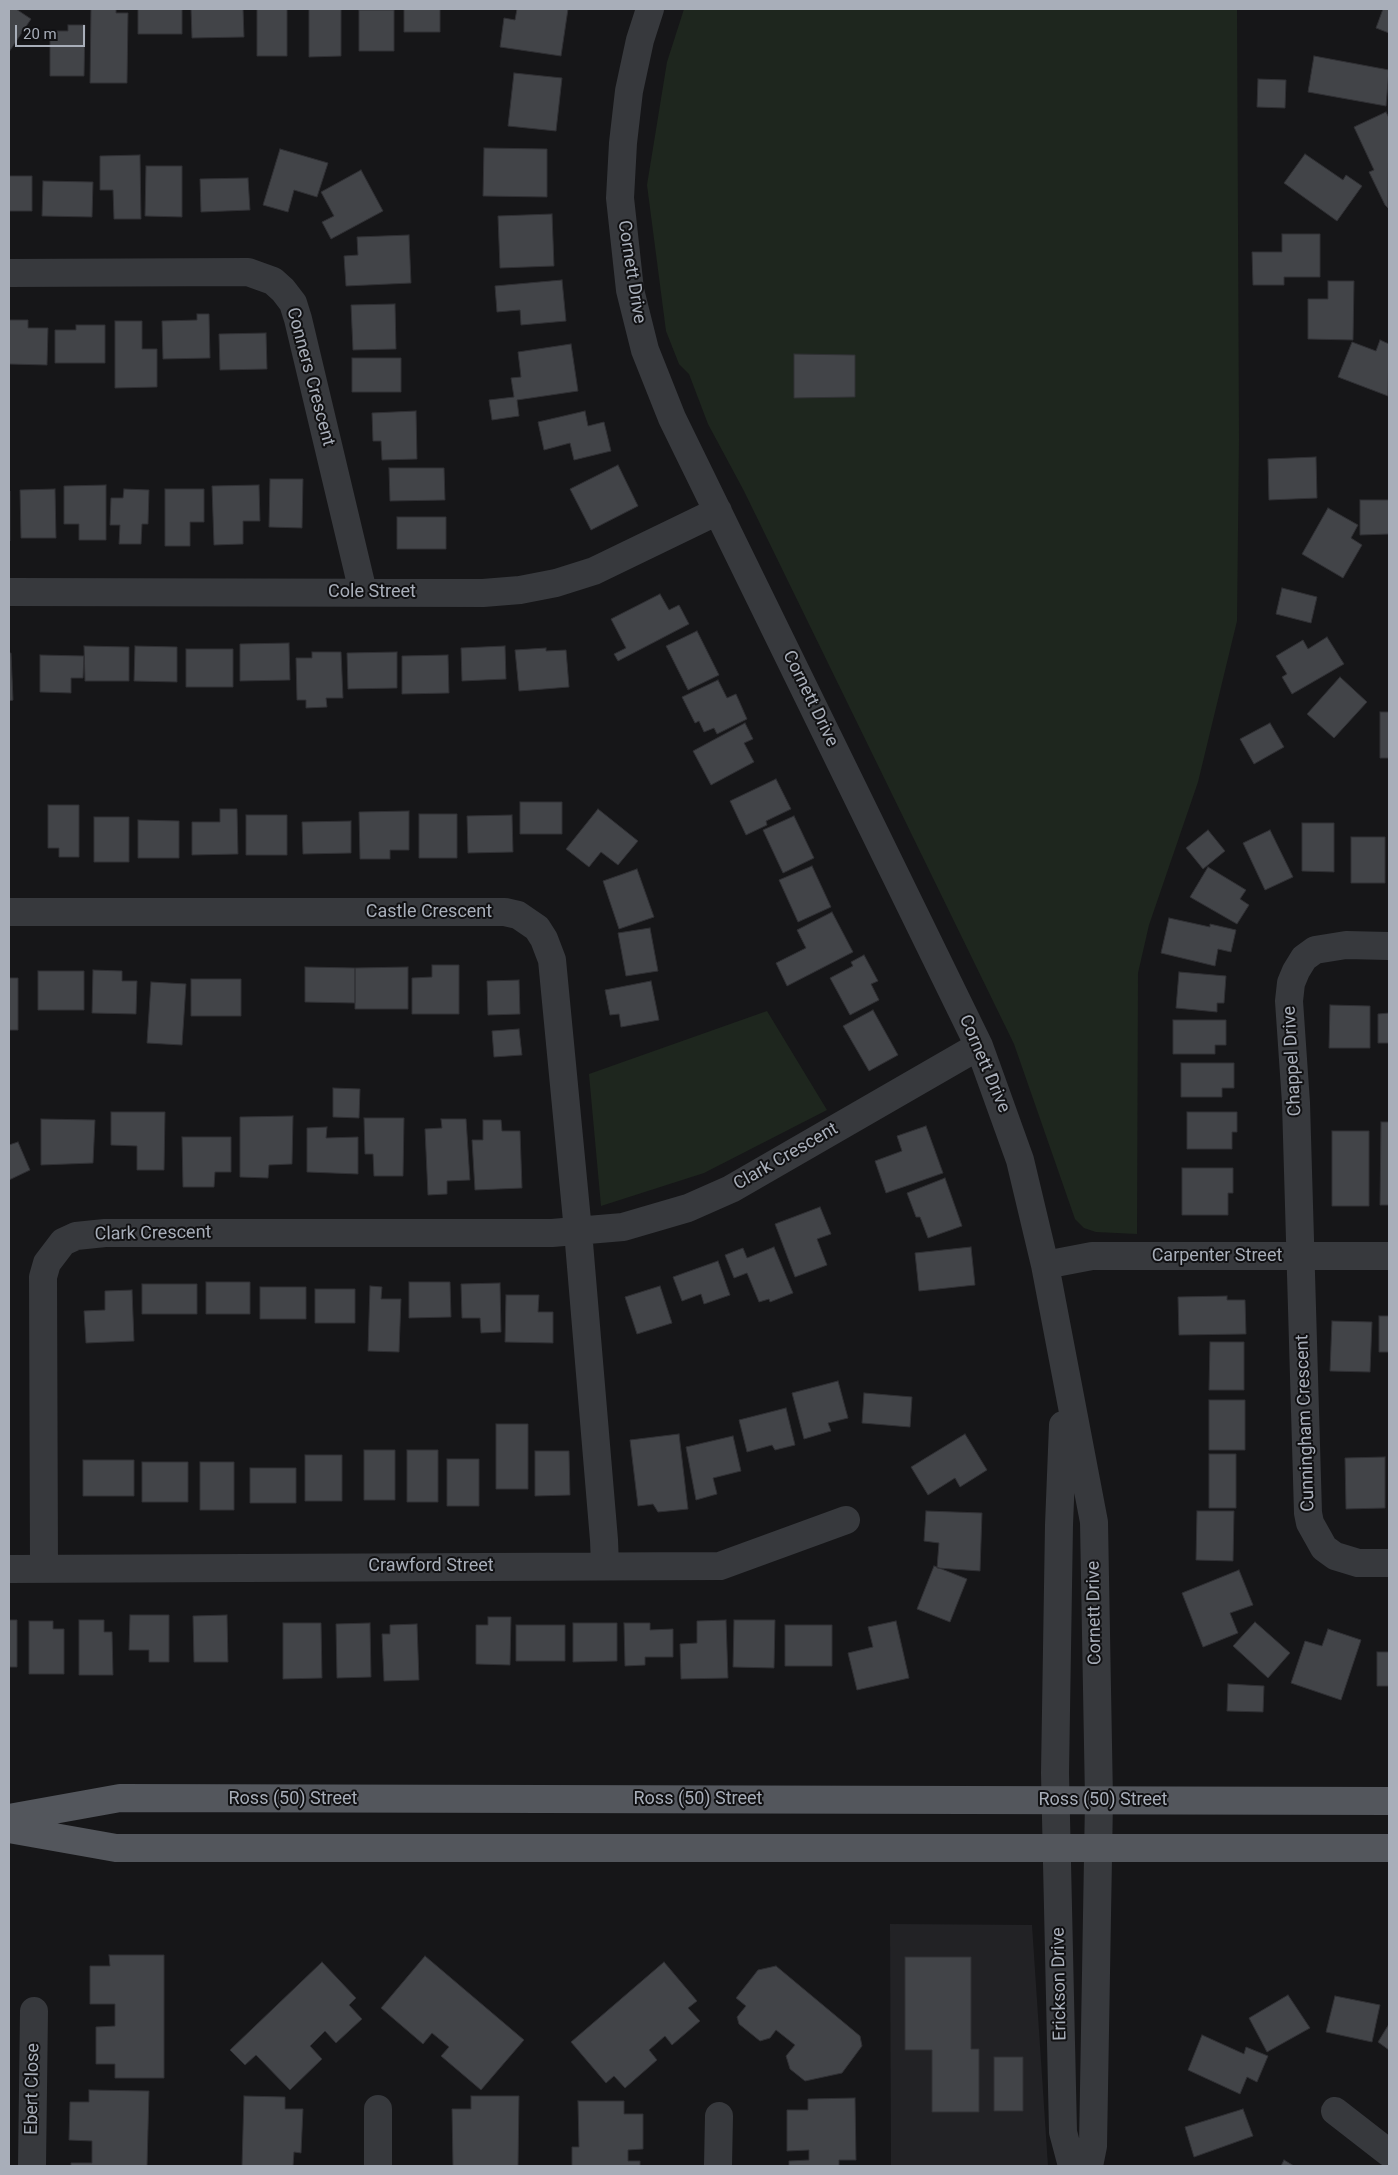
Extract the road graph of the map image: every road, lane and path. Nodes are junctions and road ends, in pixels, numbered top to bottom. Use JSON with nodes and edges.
{"nodes":[{"id":1,"x":650,"y":9,"type":"edge"},
{"id":2,"x":9,"y":273,"type":"edge"},
{"id":3,"x":718,"y":511,"type":"junction"},
{"id":4,"x":9,"y":592,"type":"edge"},
{"id":5,"x":363,"y":592,"type":"junction"},
{"id":6,"x":9,"y":912,"type":"edge"},
{"id":7,"x":1389,"y":946,"type":"edge"},
{"id":8,"x":979,"y":1046,"type":"junction"},
{"id":9,"x":578,"y":1231,"type":"junction"},
{"id":10,"x":1299,"y":1256,"type":"junction"},
{"id":11,"x":1389,"y":1256,"type":"edge"},
{"id":12,"x":1046,"y":1265,"type":"junction"},
{"id":13,"x":1065,"y":1380,"type":"junction"},
{"id":14,"x":846,"y":1520,"type":"dead end"},
{"id":15,"x":1389,"y":1564,"type":"edge"},
{"id":16,"x":605,"y":1565,"type":"junction"},
{"id":17,"x":9,"y":1569,"type":"edge"},
{"id":18,"x":44,"y":1569,"type":"junction"},
{"id":19,"x":1056,"y":1800,"type":"junction"},
{"id":20,"x":1099,"y":1800,"type":"junction"},
{"id":21,"x":1389,"y":1801,"type":"edge"},
{"id":22,"x":9,"y":1818,"type":"edge"},
{"id":23,"x":9,"y":1829,"type":"edge"},
{"id":24,"x":1057,"y":1848,"type":"junction"},
{"id":25,"x":1098,"y":1848,"type":"junction"},
{"id":26,"x":1389,"y":1848,"type":"edge"},
{"id":27,"x":34,"y":2011,"type":"dead end"},
{"id":28,"x":378,"y":2109,"type":"dead end"},
{"id":29,"x":1335,"y":2111,"type":"dead end"},
{"id":30,"x":719,"y":2116,"type":"dead end"},
{"id":31,"x":1389,"y":2153,"type":"edge"},
{"id":32,"x":32,"y":2166,"type":"edge"},
{"id":33,"x":378,"y":2166,"type":"edge"},
{"id":34,"x":718,"y":2166,"type":"edge"},
{"id":35,"x":1072,"y":2166,"type":"edge"},
{"id":36,"x":1088,"y":2166,"type":"edge"}],
"edges":[{"from":1,"to":3,"type":"street","name":"Cornett Drive"},
{"from":2,"to":5,"type":"street","name":"Conners Crescent"},
{"from":3,"to":5,"type":"street","name":"Cole Street"},
{"from":3,"to":8,"type":"street","name":"Cornett Drive"},
{"from":4,"to":5,"type":"street","name":"Cole Street"},
{"from":6,"to":9,"type":"street","name":"Castle Crescent"},
{"from":7,"to":10,"type":"street","name":"Chappel Drive"},
{"from":8,"to":9,"type":"street","name":"Clark Crescent"},
{"from":8,"to":12,"type":"street","name":"Cornett Drive"},
{"from":9,"to":16,"type":"street"},
{"from":9,"to":18,"type":"street","name":"Clark Crescent"},
{"from":10,"to":11,"type":"street","name":"Carpenter Street"},
{"from":10,"to":12,"type":"street","name":"Carpenter Street"},
{"from":10,"to":15,"type":"street","name":"Cunningham Crescent"},
{"from":12,"to":13,"type":"street","name":"Cornett Drive"},
{"from":13,"to":19,"type":"street","name":"Cornett Drive"},
{"from":13,"to":20,"type":"street","name":"Cornett Drive"},
{"from":14,"to":16,"type":"street","name":"Crawford Street"},
{"from":16,"to":18,"type":"street","name":"Crawford Street"},
{"from":17,"to":18,"type":"street","name":"Crawford Street"},
{"from":19,"to":20,"type":"main road","name":"Ross (50) Street"},
{"from":19,"to":22,"type":"main road","name":"Ross (50) Street"},
{"from":19,"to":24,"type":"street","name":"Erickson Drive"},
{"from":20,"to":21,"type":"main road","name":"Ross (50) Street"},
{"from":20,"to":25,"type":"street","name":"Cornett Drive"},
{"from":23,"to":24,"type":"main road"},
{"from":24,"to":25,"type":"main road"},
{"from":24,"to":35,"type":"street","name":"Erickson Drive"},
{"from":25,"to":26,"type":"main road"},
{"from":25,"to":36,"type":"street","name":"Erickson Drive"},
{"from":27,"to":32,"type":"street","name":"Ebert Close"},
{"from":28,"to":33,"type":"street"},
{"from":29,"to":31,"type":"street"},
{"from":30,"to":34,"type":"street"}]}
